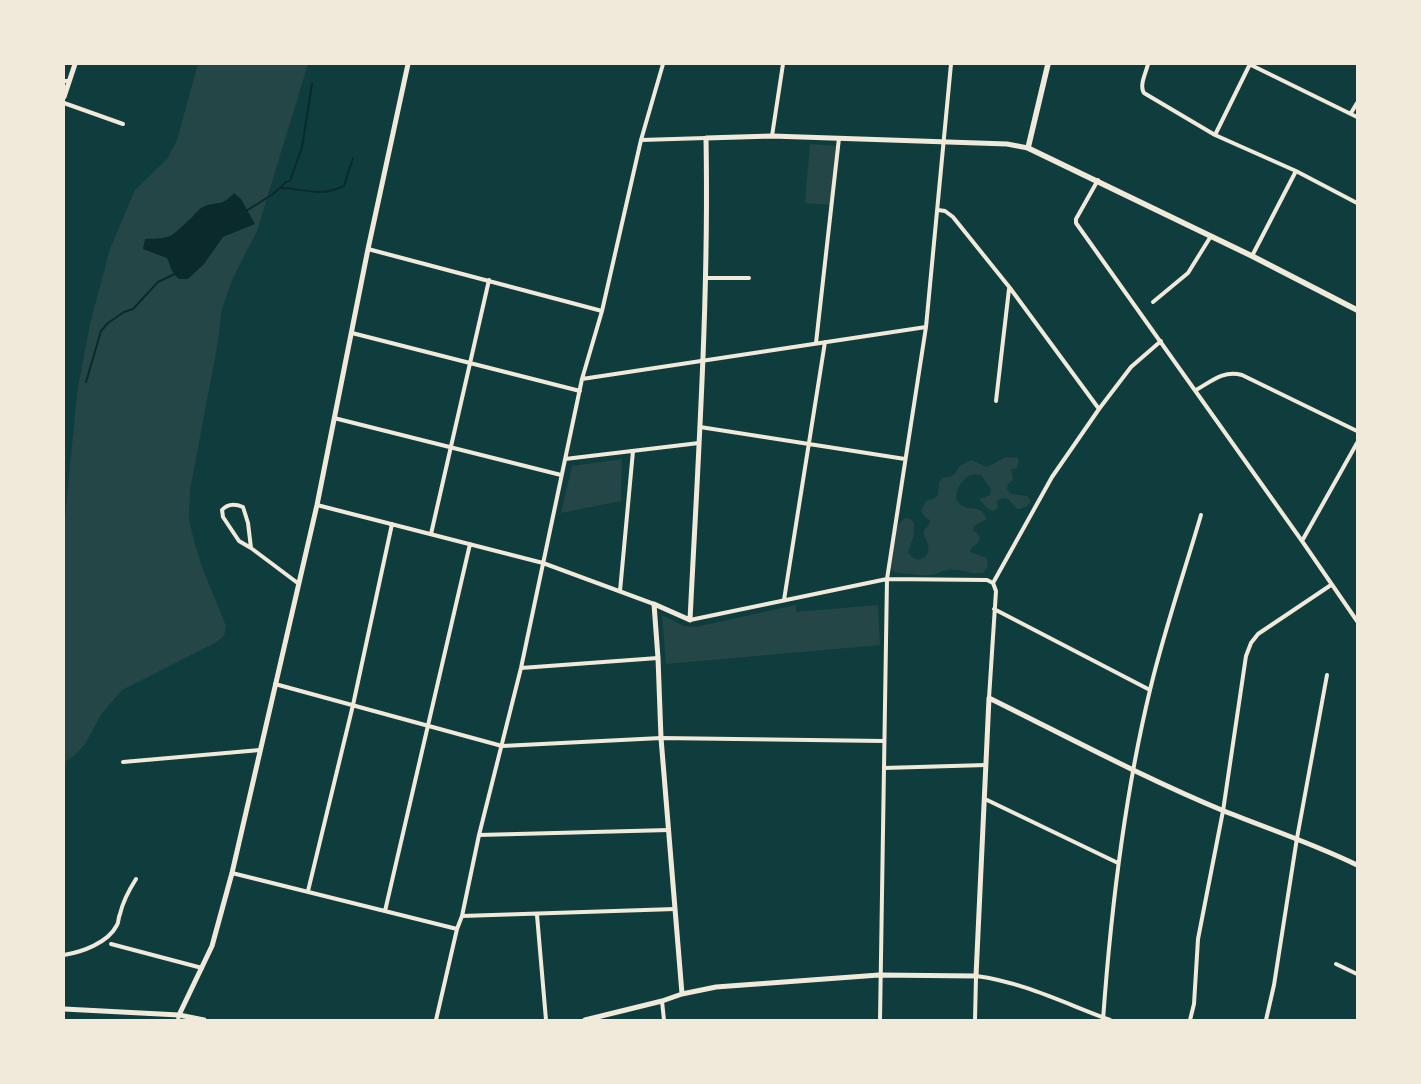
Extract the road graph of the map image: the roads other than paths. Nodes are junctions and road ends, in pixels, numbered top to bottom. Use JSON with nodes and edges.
{"nodes":[{"id":1,"x":75,"y":64,"type":"edge"},
{"id":2,"x":408,"y":64,"type":"edge"},
{"id":3,"x":663,"y":64,"type":"edge"},
{"id":4,"x":783,"y":64,"type":"edge"},
{"id":5,"x":951,"y":64,"type":"edge"},
{"id":6,"x":1048,"y":64,"type":"edge"},
{"id":7,"x":1148,"y":64,"type":"edge"},
{"id":8,"x":1250,"y":64,"type":"edge"},
{"id":9,"x":66,"y":81,"type":"edge"},
{"id":10,"x":64,"y":97,"type":"edge"},
{"id":11,"x":64,"y":103,"type":"edge"},
{"id":12,"x":1357,"y":104,"type":"edge"},
{"id":13,"x":1351,"y":113,"type":"junction"},
{"id":14,"x":1357,"y":116,"type":"edge"},
{"id":15,"x":123,"y":124,"type":"dead end"},
{"id":16,"x":1215,"y":135,"type":"junction"},
{"id":17,"x":772,"y":136,"type":"junction"},
{"id":18,"x":706,"y":138,"type":"junction"},
{"id":19,"x":839,"y":138,"type":"junction"},
{"id":20,"x":641,"y":140,"type":"junction"},
{"id":21,"x":943,"y":141,"type":"junction"},
{"id":22,"x":1028,"y":148,"type":"junction"},
{"id":23,"x":1296,"y":171,"type":"junction"},
{"id":24,"x":1098,"y":180,"type":"junction"},
{"id":25,"x":1357,"y":203,"type":"edge"},
{"id":26,"x":938,"y":210,"type":"junction"},
{"id":27,"x":1211,"y":236,"type":"junction"},
{"id":28,"x":368,"y":249,"type":"junction"},
{"id":29,"x":1252,"y":256,"type":"junction"},
{"id":30,"x":706,"y":278,"type":"junction"},
{"id":31,"x":749,"y":278,"type":"dead end"},
{"id":32,"x":489,"y":280,"type":"junction"},
{"id":33,"x":1010,"y":288,"type":"junction"},
{"id":34,"x":1154,"y":302,"type":"dead end"},
{"id":35,"x":1357,"y":310,"type":"edge"},
{"id":36,"x":602,"y":311,"type":"junction"},
{"id":37,"x":926,"y":327,"type":"junction"},
{"id":38,"x":352,"y":333,"type":"junction"},
{"id":39,"x":1161,"y":341,"type":"junction"},
{"id":40,"x":825,"y":342,"type":"junction"},
{"id":41,"x":816,"y":343,"type":"junction"},
{"id":42,"x":704,"y":361,"type":"junction"},
{"id":43,"x":470,"y":362,"type":"junction"},
{"id":44,"x":582,"y":380,"type":"junction"},
{"id":45,"x":1196,"y":390,"type":"junction"},
{"id":46,"x":580,"y":391,"type":"junction"},
{"id":47,"x":996,"y":401,"type":"dead end"},
{"id":48,"x":1099,"y":409,"type":"junction"},
{"id":49,"x":334,"y":418,"type":"junction"},
{"id":50,"x":700,"y":427,"type":"junction"},
{"id":51,"x":1357,"y":431,"type":"edge"},
{"id":52,"x":699,"y":442,"type":"junction"},
{"id":53,"x":810,"y":443,"type":"junction"},
{"id":54,"x":1357,"y":443,"type":"edge"},
{"id":55,"x":450,"y":448,"type":"junction"},
{"id":56,"x":633,"y":450,"type":"junction"},
{"id":57,"x":565,"y":459,"type":"junction"},
{"id":58,"x":905,"y":460,"type":"junction"},
{"id":59,"x":561,"y":475,"type":"junction"},
{"id":60,"x":317,"y":505,"type":"junction"},
{"id":61,"x":1201,"y":515,"type":"dead end"},
{"id":62,"x":392,"y":524,"type":"junction"},
{"id":63,"x":431,"y":534,"type":"junction"},
{"id":64,"x":1302,"y":541,"type":"junction"},
{"id":65,"x":470,"y":544,"type":"junction"},
{"id":66,"x":251,"y":548,"type":"junction"},
{"id":67,"x":543,"y":563,"type":"junction"},
{"id":68,"x":887,"y":579,"type":"junction"},
{"id":69,"x":299,"y":584,"type":"junction"},
{"id":70,"x":994,"y":584,"type":"junction"},
{"id":71,"x":1331,"y":585,"type":"junction"},
{"id":72,"x":620,"y":592,"type":"junction"},
{"id":73,"x":784,"y":600,"type":"junction"},
{"id":74,"x":654,"y":604,"type":"junction"},
{"id":75,"x":994,"y":609,"type":"junction"},
{"id":76,"x":690,"y":620,"type":"junction"},
{"id":77,"x":1357,"y":622,"type":"edge"},
{"id":78,"x":658,"y":658,"type":"junction"},
{"id":79,"x":521,"y":668,"type":"junction"},
{"id":80,"x":1327,"y":675,"type":"dead end"},
{"id":81,"x":275,"y":684,"type":"junction"},
{"id":82,"x":1150,"y":690,"type":"junction"},
{"id":83,"x":989,"y":698,"type":"junction"},
{"id":84,"x":353,"y":705,"type":"junction"},
{"id":85,"x":427,"y":726,"type":"junction"},
{"id":86,"x":661,"y":738,"type":"junction"},
{"id":87,"x":884,"y":741,"type":"junction"},
{"id":88,"x":502,"y":746,"type":"junction"},
{"id":89,"x":260,"y":750,"type":"junction"},
{"id":90,"x":123,"y":762,"type":"dead end"},
{"id":91,"x":986,"y":765,"type":"junction"},
{"id":92,"x":884,"y":768,"type":"junction"},
{"id":93,"x":1134,"y":769,"type":"junction"},
{"id":94,"x":985,"y":799,"type":"junction"},
{"id":95,"x":1224,"y":810,"type":"junction"},
{"id":96,"x":669,"y":830,"type":"junction"},
{"id":97,"x":479,"y":835,"type":"junction"},
{"id":98,"x":1297,"y":838,"type":"junction"},
{"id":99,"x":1118,"y":863,"type":"junction"},
{"id":100,"x":1357,"y":865,"type":"edge"},
{"id":101,"x":232,"y":872,"type":"junction"},
{"id":102,"x":136,"y":879,"type":"dead end"},
{"id":103,"x":308,"y":891,"type":"junction"},
{"id":104,"x":675,"y":910,"type":"junction"},
{"id":105,"x":385,"y":911,"type":"junction"},
{"id":106,"x":537,"y":915,"type":"junction"},
{"id":107,"x":462,"y":916,"type":"junction"},
{"id":108,"x":457,"y":929,"type":"junction"},
{"id":109,"x":111,"y":944,"type":"dead end"},
{"id":110,"x":64,"y":955,"type":"edge"},
{"id":111,"x":1336,"y":964,"type":"dead end"},
{"id":112,"x":202,"y":968,"type":"junction"},
{"id":113,"x":1357,"y":974,"type":"edge"},
{"id":114,"x":879,"y":975,"type":"junction"},
{"id":115,"x":976,"y":976,"type":"junction"},
{"id":116,"x":682,"y":994,"type":"junction"},
{"id":117,"x":662,"y":1001,"type":"junction"},
{"id":118,"x":64,"y":1009,"type":"edge"},
{"id":119,"x":178,"y":1018,"type":"edge"},
{"id":120,"x":1103,"y":1019,"type":"edge"},
{"id":121,"x":204,"y":1020,"type":"edge"},
{"id":122,"x":436,"y":1020,"type":"edge"},
{"id":123,"x":546,"y":1020,"type":"edge"},
{"id":124,"x":585,"y":1020,"type":"edge"},
{"id":125,"x":664,"y":1020,"type":"edge"},
{"id":126,"x":880,"y":1020,"type":"edge"},
{"id":127,"x":975,"y":1020,"type":"edge"},
{"id":128,"x":1110,"y":1020,"type":"edge"},
{"id":129,"x":1190,"y":1020,"type":"edge"},
{"id":130,"x":1266,"y":1020,"type":"edge"}],
"edges":[{"from":1,"to":9,"type":"street"},
{"from":2,"to":28,"type":"street"},
{"from":3,"to":20,"type":"street"},
{"from":4,"to":17,"type":"street"},
{"from":5,"to":21,"type":"street"},
{"from":6,"to":22,"type":"main road"},
{"from":7,"to":16,"type":"street"},
{"from":8,"to":13,"type":"street"},
{"from":8,"to":16,"type":"street"},
{"from":9,"to":10,"type":"street"},
{"from":11,"to":15,"type":"street"},
{"from":12,"to":13,"type":"street"},
{"from":13,"to":14,"type":"street"},
{"from":16,"to":23,"type":"street"},
{"from":17,"to":18,"type":"street"},
{"from":17,"to":19,"type":"street"},
{"from":18,"to":20,"type":"street"},
{"from":18,"to":30,"type":"street"},
{"from":19,"to":21,"type":"street"},
{"from":19,"to":41,"type":"street"},
{"from":20,"to":36,"type":"street"},
{"from":21,"to":22,"type":"street"},
{"from":21,"to":26,"type":"street"},
{"from":22,"to":24,"type":"main road"},
{"from":23,"to":25,"type":"street"},
{"from":23,"to":29,"type":"street"},
{"from":24,"to":27,"type":"main road"},
{"from":24,"to":39,"type":"street"},
{"from":26,"to":33,"type":"street"},
{"from":26,"to":37,"type":"street"},
{"from":27,"to":29,"type":"main road"},
{"from":27,"to":34,"type":"street"},
{"from":28,"to":32,"type":"street"},
{"from":28,"to":38,"type":"street"},
{"from":29,"to":35,"type":"main road"},
{"from":30,"to":31,"type":"street"},
{"from":30,"to":42,"type":"street"},
{"from":32,"to":36,"type":"street"},
{"from":32,"to":43,"type":"street"},
{"from":33,"to":47,"type":"street"},
{"from":33,"to":48,"type":"street"},
{"from":36,"to":44,"type":"street"},
{"from":37,"to":40,"type":"street"},
{"from":37,"to":58,"type":"street"},
{"from":38,"to":43,"type":"street"},
{"from":38,"to":49,"type":"street"},
{"from":39,"to":45,"type":"street"},
{"from":39,"to":48,"type":"street"},
{"from":40,"to":41,"type":"street"},
{"from":40,"to":53,"type":"street"},
{"from":41,"to":42,"type":"street"},
{"from":42,"to":44,"type":"street"},
{"from":42,"to":50,"type":"street"},
{"from":43,"to":46,"type":"street"},
{"from":43,"to":55,"type":"street"},
{"from":44,"to":46,"type":"street"},
{"from":45,"to":51,"type":"street"},
{"from":45,"to":64,"type":"street"},
{"from":46,"to":57,"type":"street"},
{"from":48,"to":70,"type":"street"},
{"from":49,"to":55,"type":"street"},
{"from":49,"to":60,"type":"street"},
{"from":50,"to":52,"type":"street"},
{"from":50,"to":53,"type":"street"},
{"from":52,"to":56,"type":"street"},
{"from":52,"to":76,"type":"street"},
{"from":53,"to":58,"type":"street"},
{"from":53,"to":73,"type":"street"},
{"from":54,"to":64,"type":"street"},
{"from":55,"to":59,"type":"street"},
{"from":55,"to":63,"type":"street"},
{"from":56,"to":57,"type":"street"},
{"from":56,"to":72,"type":"street"},
{"from":57,"to":59,"type":"street"},
{"from":58,"to":68,"type":"street"},
{"from":59,"to":67,"type":"street"},
{"from":60,"to":62,"type":"street"},
{"from":60,"to":69,"type":"street"},
{"from":61,"to":82,"type":"street"},
{"from":62,"to":63,"type":"street"},
{"from":62,"to":84,"type":"street"},
{"from":63,"to":65,"type":"street"},
{"from":64,"to":71,"type":"street"},
{"from":65,"to":67,"type":"street"},
{"from":65,"to":85,"type":"street"},
{"from":66,"to":66,"type":"street"},
{"from":66,"to":69,"type":"street"},
{"from":67,"to":72,"type":"street"},
{"from":67,"to":79,"type":"street"},
{"from":68,"to":70,"type":"street"},
{"from":68,"to":73,"type":"street"},
{"from":68,"to":87,"type":"street"},
{"from":69,"to":81,"type":"street"},
{"from":70,"to":75,"type":"street"},
{"from":71,"to":77,"type":"street"},
{"from":71,"to":95,"type":"street"},
{"from":72,"to":74,"type":"street"},
{"from":73,"to":76,"type":"street"},
{"from":74,"to":76,"type":"street"},
{"from":74,"to":78,"type":"street"},
{"from":75,"to":82,"type":"street"},
{"from":75,"to":83,"type":"street"},
{"from":78,"to":79,"type":"street"},
{"from":78,"to":86,"type":"street"},
{"from":79,"to":88,"type":"street"},
{"from":80,"to":98,"type":"street"},
{"from":81,"to":84,"type":"street"},
{"from":81,"to":89,"type":"street"},
{"from":82,"to":93,"type":"street"},
{"from":83,"to":91,"type":"street"},
{"from":83,"to":93,"type":"street"},
{"from":84,"to":85,"type":"street"},
{"from":84,"to":103,"type":"street"},
{"from":85,"to":88,"type":"street"},
{"from":85,"to":105,"type":"street"},
{"from":86,"to":87,"type":"street"},
{"from":86,"to":88,"type":"street"},
{"from":86,"to":96,"type":"street"},
{"from":87,"to":92,"type":"street"},
{"from":88,"to":97,"type":"street"},
{"from":89,"to":90,"type":"street"},
{"from":89,"to":101,"type":"street"},
{"from":91,"to":92,"type":"street"},
{"from":91,"to":94,"type":"street"},
{"from":92,"to":114,"type":"street"},
{"from":93,"to":95,"type":"street"},
{"from":93,"to":99,"type":"street"},
{"from":94,"to":99,"type":"street"},
{"from":94,"to":115,"type":"street"},
{"from":95,"to":98,"type":"street"},
{"from":95,"to":129,"type":"street"},
{"from":96,"to":97,"type":"street"},
{"from":96,"to":104,"type":"street"},
{"from":97,"to":107,"type":"street"},
{"from":98,"to":100,"type":"street"},
{"from":98,"to":130,"type":"street"},
{"from":99,"to":120,"type":"street"},
{"from":101,"to":103,"type":"street"},
{"from":101,"to":112,"type":"street"},
{"from":102,"to":110,"type":"street"},
{"from":103,"to":105,"type":"street"},
{"from":104,"to":106,"type":"street"},
{"from":104,"to":116,"type":"street"},
{"from":105,"to":108,"type":"street"},
{"from":106,"to":107,"type":"street"},
{"from":106,"to":123,"type":"street"},
{"from":107,"to":108,"type":"street"},
{"from":108,"to":122,"type":"street"},
{"from":109,"to":112,"type":"street"},
{"from":111,"to":113,"type":"street"},
{"from":112,"to":119,"type":"street"},
{"from":114,"to":115,"type":"street"},
{"from":114,"to":116,"type":"street"},
{"from":114,"to":126,"type":"street"},
{"from":115,"to":120,"type":"street"},
{"from":115,"to":127,"type":"street"},
{"from":116,"to":117,"type":"street"},
{"from":117,"to":124,"type":"street"},
{"from":117,"to":125,"type":"street"},
{"from":118,"to":119,"type":"street"},
{"from":119,"to":121,"type":"street"},
{"from":120,"to":128,"type":"street"}]}
